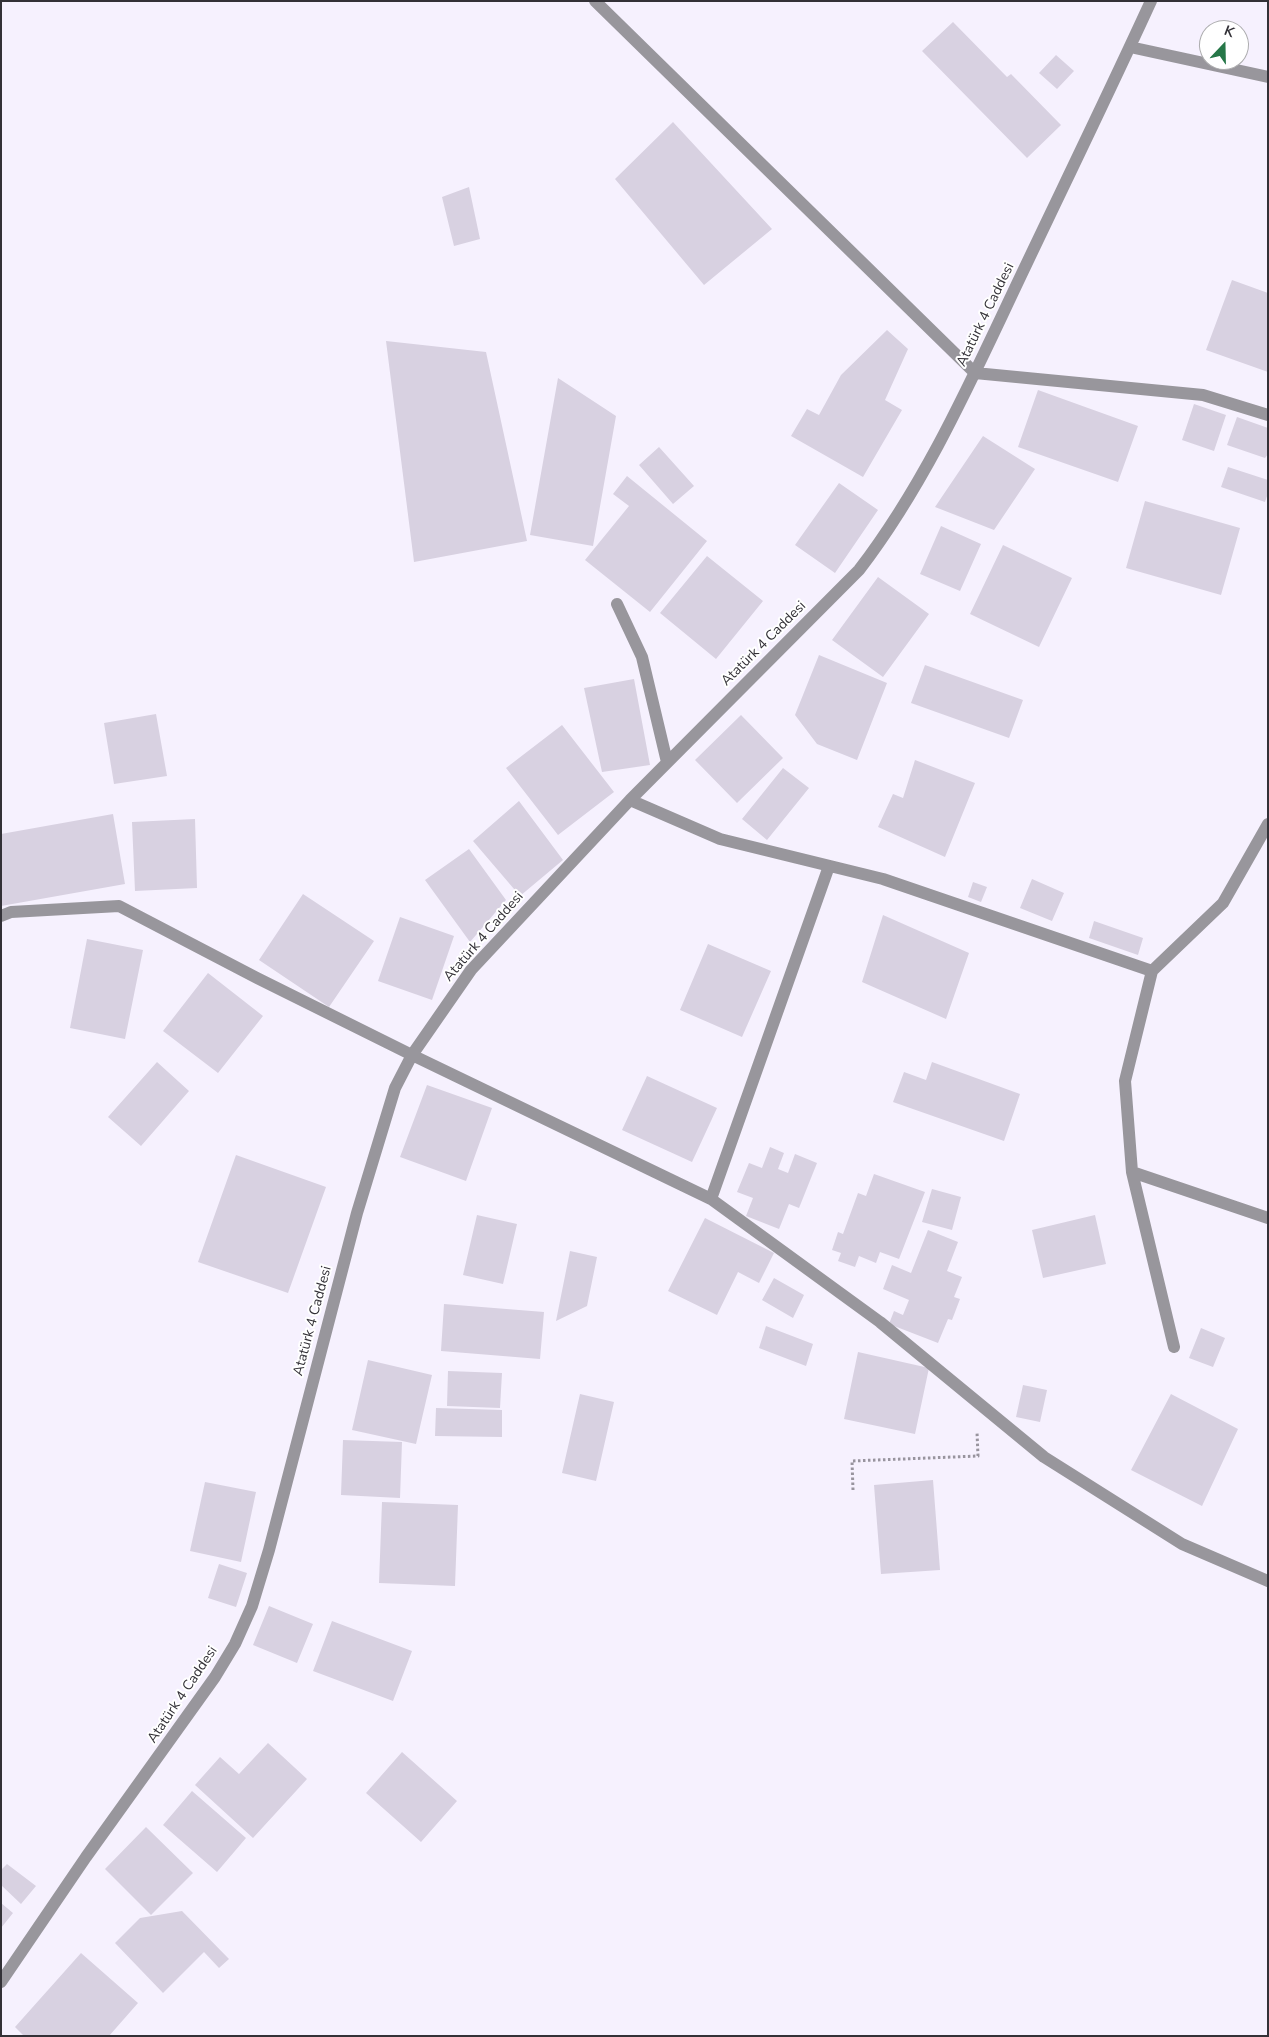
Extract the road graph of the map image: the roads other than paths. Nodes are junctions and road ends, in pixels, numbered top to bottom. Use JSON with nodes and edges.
{"nodes":[{"id":1,"x":595,"y":1,"type":"edge"},
{"id":2,"x":1151,"y":1,"type":"edge"},
{"id":3,"x":1130,"y":47,"type":"junction"},
{"id":4,"x":1268,"y":77,"type":"edge"},
{"id":5,"x":975,"y":373,"type":"junction"},
{"id":6,"x":1268,"y":415,"type":"edge"},
{"id":7,"x":617,"y":604,"type":"dead end"},
{"id":8,"x":667,"y":762,"type":"junction"},
{"id":9,"x":630,"y":800,"type":"junction"},
{"id":10,"x":1268,"y":824,"type":"edge"},
{"id":11,"x":826,"y":866,"type":"junction"},
{"id":12,"x":1,"y":916,"type":"edge"},
{"id":13,"x":1152,"y":971,"type":"junction"},
{"id":14,"x":412,"y":1055,"type":"junction"},
{"id":15,"x":1132,"y":1172,"type":"junction"},
{"id":16,"x":711,"y":1199,"type":"junction"},
{"id":17,"x":1268,"y":1218,"type":"edge"},
{"id":18,"x":1174,"y":1347,"type":"dead end"},
{"id":19,"x":1268,"y":1580,"type":"edge"},
{"id":20,"x":1,"y":1982,"type":"edge"}],
"edges":[{"from":1,"to":5,"type":"street"},
{"from":2,"to":3,"type":"street","name":"Atatürk 4 Caddesi"},
{"from":3,"to":4,"type":"street"},
{"from":3,"to":5,"type":"street","name":"Atatürk 4 Caddesi"},
{"from":5,"to":6,"type":"street"},
{"from":5,"to":8,"type":"street","name":"Atatürk 4 Caddesi"},
{"from":7,"to":8,"type":"street"},
{"from":8,"to":9,"type":"street","name":"Atatürk 4 Caddesi"},
{"from":9,"to":11,"type":"street"},
{"from":9,"to":14,"type":"street","name":"Atatürk 4 Caddesi"},
{"from":10,"to":13,"type":"street"},
{"from":11,"to":13,"type":"street"},
{"from":11,"to":16,"type":"street"},
{"from":12,"to":14,"type":"street"},
{"from":13,"to":15,"type":"street"},
{"from":14,"to":16,"type":"street"},
{"from":14,"to":20,"type":"street","name":"Atatürk 4 Caddesi"},
{"from":15,"to":17,"type":"street"},
{"from":15,"to":18,"type":"street"},
{"from":16,"to":19,"type":"street"}]}
